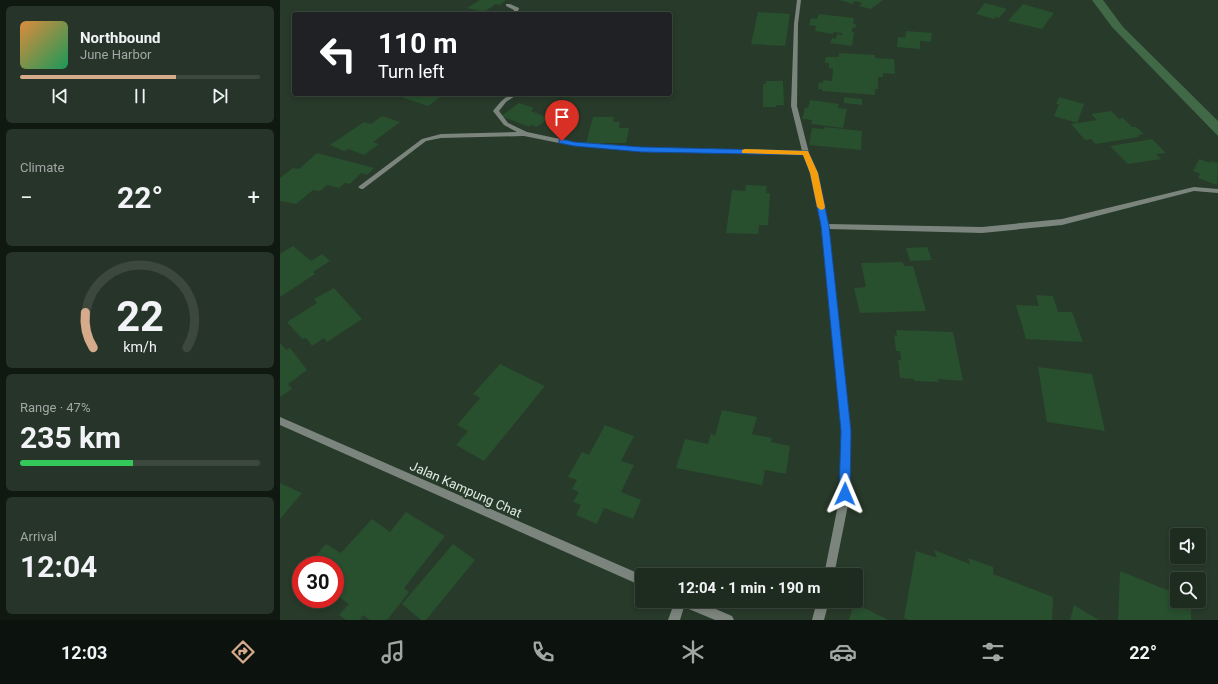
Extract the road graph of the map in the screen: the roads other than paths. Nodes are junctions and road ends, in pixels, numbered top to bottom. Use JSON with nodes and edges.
{"nodes":[{"id":1,"x":800,"y":0,"type":"edge"},
{"id":2,"x":508,"y":5,"type":"dead end"},
{"id":3,"x":515,"y":12,"type":"edge"},
{"id":4,"x":512,"y":96,"type":"edge"},
{"id":5,"x":525,"y":134,"type":"junction"},
{"id":6,"x":806,"y":153,"type":"junction"},
{"id":7,"x":361,"y":187,"type":"dead end"},
{"id":8,"x":1218,"y":191,"type":"edge"},
{"id":9,"x":825,"y":226,"type":"junction"},
{"id":10,"x":280,"y":421,"type":"edge"},
{"id":11,"x":830,"y":568,"type":"edge"},
{"id":12,"x":635,"y":578,"type":"edge"},
{"id":13,"x":678,"y":608,"type":"edge"},
{"id":14,"x":700,"y":608,"type":"edge"},
{"id":15,"x":821,"y":608,"type":"edge"},
{"id":16,"x":674,"y":620,"type":"edge"},
{"id":17,"x":728,"y":620,"type":"edge"},
{"id":18,"x":818,"y":620,"type":"edge"}],
"edges":[{"from":1,"to":6,"type":"street"},
{"from":2,"to":3,"type":"street"},
{"from":4,"to":5,"type":"street"},
{"from":5,"to":6,"type":"street"},
{"from":5,"to":7,"type":"street"},
{"from":6,"to":9,"type":"street"},
{"from":8,"to":9,"type":"street"},
{"from":9,"to":11,"type":"street"},
{"from":10,"to":12,"type":"street","name":"Jalan Kampung Chat"},
{"from":13,"to":16,"type":"street"},
{"from":14,"to":17,"type":"street"},
{"from":15,"to":18,"type":"street"}]}
